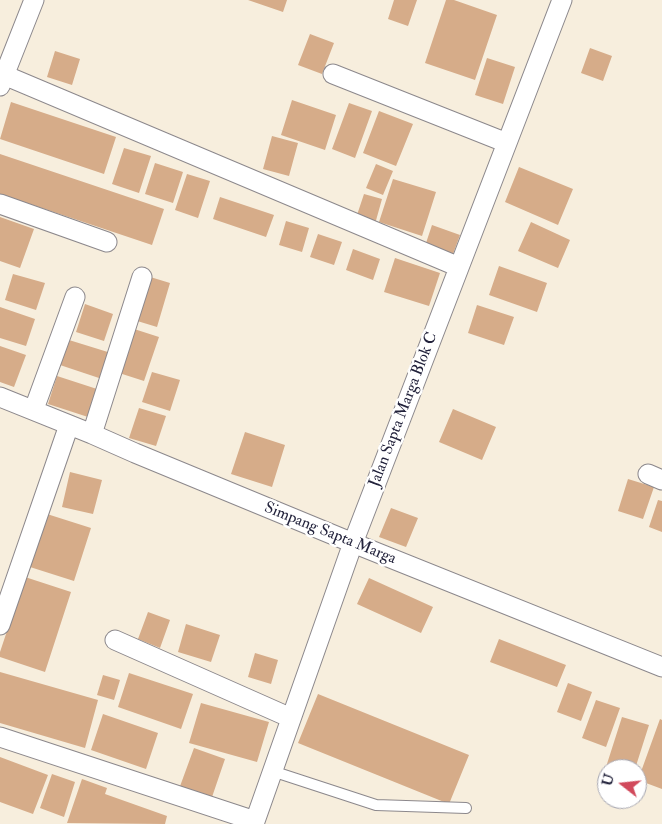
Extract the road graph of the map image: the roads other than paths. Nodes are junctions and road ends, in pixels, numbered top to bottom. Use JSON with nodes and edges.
{"nodes":[{"id":1,"x":34,"y":0,"type":"edge"},
{"id":2,"x":562,"y":0,"type":"edge"},
{"id":3,"x":333,"y":74,"type":"dead end"},
{"id":4,"x":2,"y":80,"type":"edge"},
{"id":5,"x":507,"y":143,"type":"junction"},
{"id":6,"x":0,"y":204,"type":"edge"},
{"id":7,"x":107,"y":242,"type":"dead end"},
{"id":8,"x":459,"y":267,"type":"junction"},
{"id":9,"x":142,"y":277,"type":"dead end"},
{"id":10,"x":74,"y":297,"type":"dead end"},
{"id":11,"x":0,"y":396,"type":"edge"},
{"id":12,"x":34,"y":409,"type":"junction"},
{"id":13,"x":69,"y":425,"type":"junction"},
{"id":14,"x":92,"y":434,"type":"junction"},
{"id":15,"x":353,"y":543,"type":"junction"},
{"id":16,"x":0,"y":625,"type":"edge"},
{"id":17,"x":114,"y":640,"type":"dead end"},
{"id":18,"x":662,"y":667,"type":"edge"},
{"id":19,"x":291,"y":718,"type":"junction"},
{"id":20,"x":0,"y":737,"type":"edge"},
{"id":21,"x":272,"y":771,"type":"junction"},
{"id":22,"x":466,"y":808,"type":"dead end"},
{"id":23,"x":254,"y":822,"type":"edge"}],
"edges":[{"from":1,"to":4,"type":"street"},
{"from":2,"to":5,"type":"street","name":"Jalan Sapta Marga Blok C"},
{"from":3,"to":5,"type":"street"},
{"from":4,"to":8,"type":"street"},
{"from":5,"to":8,"type":"street","name":"Jalan Sapta Marga Blok C"},
{"from":6,"to":7,"type":"street"},
{"from":8,"to":15,"type":"street","name":"Jalan Sapta Marga Blok C"},
{"from":9,"to":14,"type":"street"},
{"from":10,"to":12,"type":"street"},
{"from":11,"to":12,"type":"street","name":"Simpang Sapta Marga"},
{"from":12,"to":13,"type":"street","name":"Simpang Sapta Marga"},
{"from":13,"to":14,"type":"street","name":"Simpang Sapta Marga"},
{"from":13,"to":16,"type":"street"},
{"from":14,"to":15,"type":"street","name":"Simpang Sapta Marga"},
{"from":15,"to":18,"type":"street","name":"Simpang Sapta Marga"},
{"from":15,"to":19,"type":"street","name":"Jalan Sapta Marga Blok C"},
{"from":17,"to":19,"type":"street"},
{"from":19,"to":21,"type":"street","name":"Jalan Sapta Marga Blok C"},
{"from":20,"to":23,"type":"street"},
{"from":21,"to":22,"type":"lane"},
{"from":21,"to":23,"type":"street","name":"Jalan Sapta Marga Blok C"}]}
